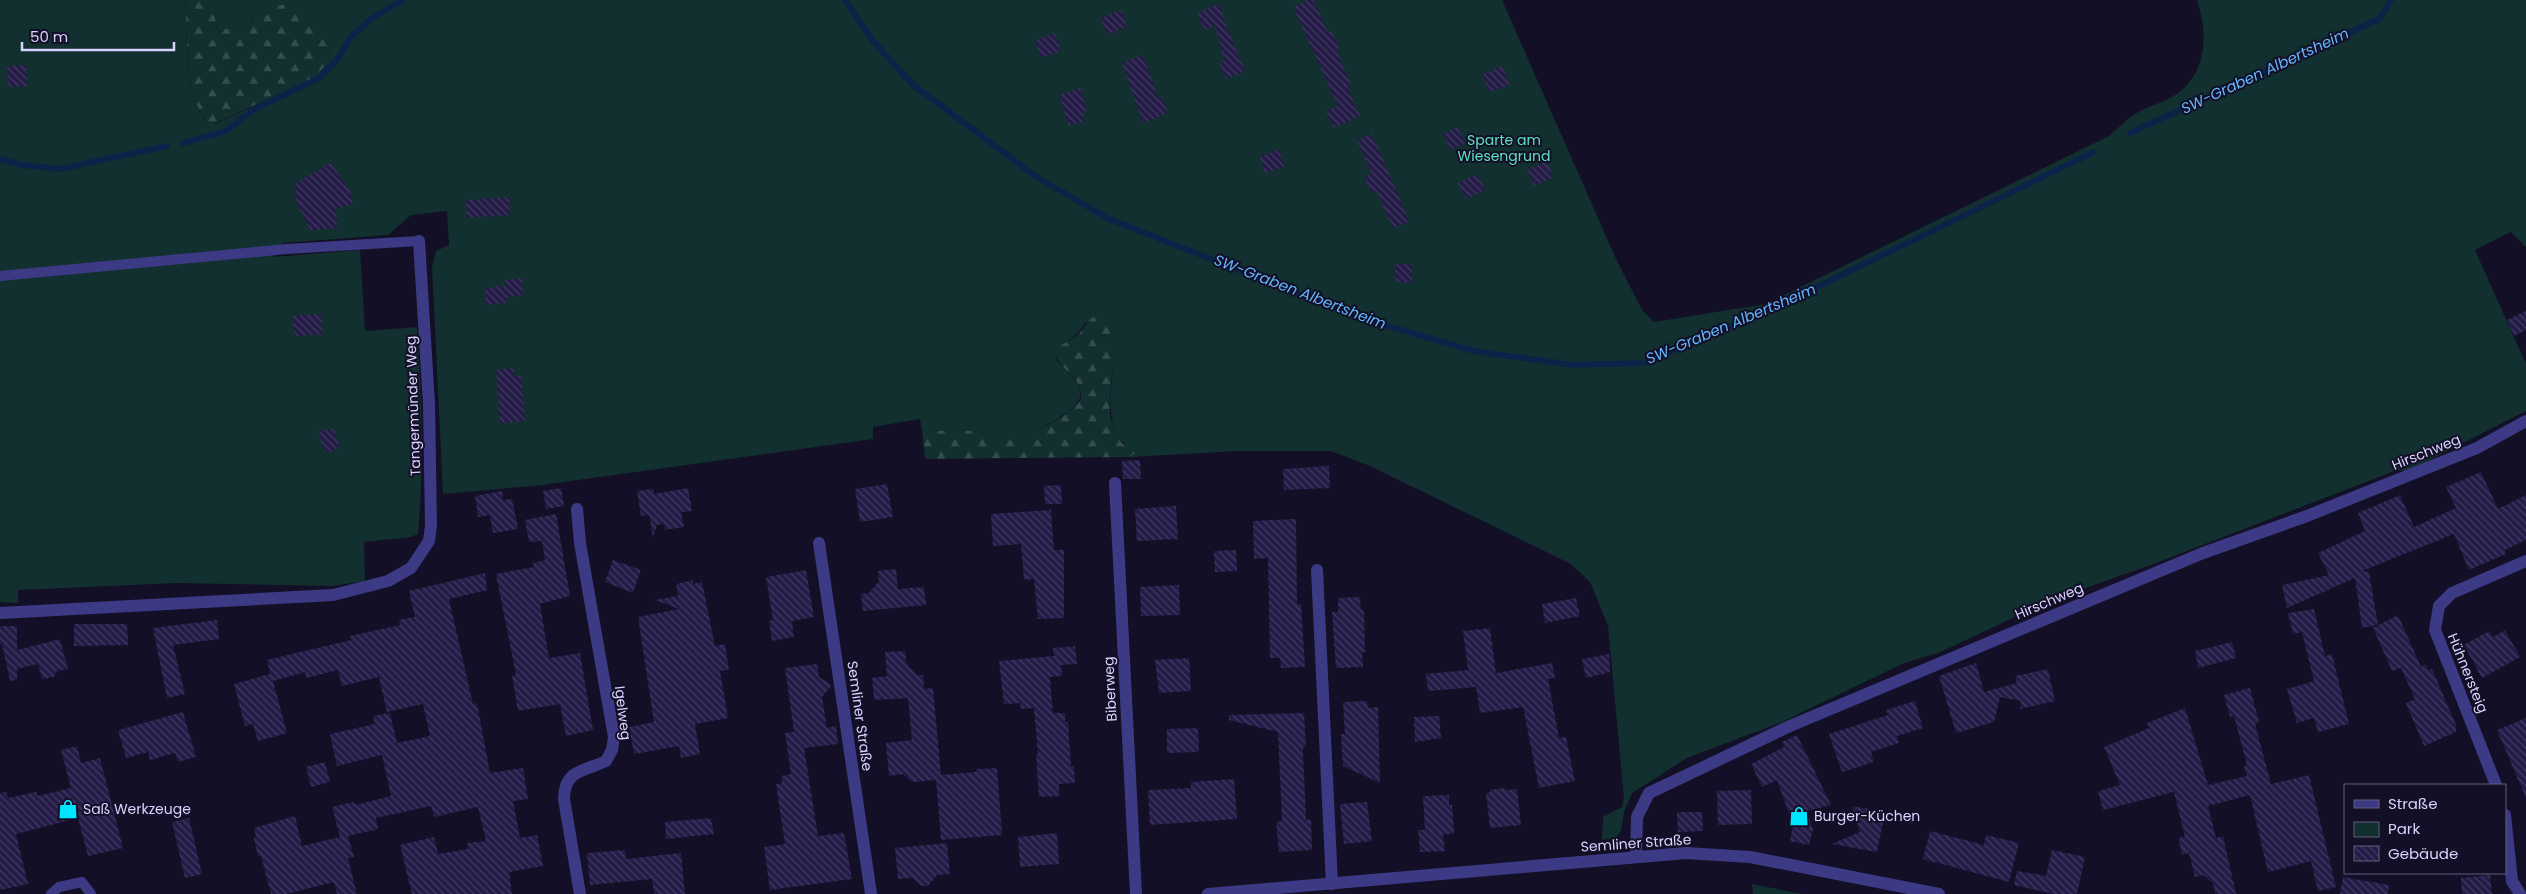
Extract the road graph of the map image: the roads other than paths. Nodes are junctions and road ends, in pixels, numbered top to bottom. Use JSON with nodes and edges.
{"nodes":[{"id":1,"x":419,"y":242,"type":"joint"},
{"id":2,"x":0,"y":276,"type":"edge"},
{"id":3,"x":2526,"y":422,"type":"edge"},
{"id":4,"x":1115,"y":483,"type":"dead end"},
{"id":5,"x":577,"y":509,"type":"dead end"},
{"id":6,"x":819,"y":543,"type":"dead end"},
{"id":7,"x":2526,"y":561,"type":"edge"},
{"id":8,"x":1316,"y":570,"type":"dead end"},
{"id":9,"x":0,"y":613,"type":"edge"},
{"id":10,"x":2496,"y":784,"type":"edge"},
{"id":11,"x":2506,"y":821,"type":"edge"},
{"id":12,"x":1636,"y":856,"type":"junction"},
{"id":13,"x":1332,"y":884,"type":"junction"},
{"id":14,"x":1249,"y":892,"type":"edge"},
{"id":15,"x":51,"y":894,"type":"edge"},
{"id":16,"x":91,"y":894,"type":"edge"},
{"id":17,"x":580,"y":894,"type":"edge"},
{"id":18,"x":871,"y":894,"type":"edge"},
{"id":19,"x":1136,"y":894,"type":"edge"},
{"id":20,"x":1208,"y":894,"type":"edge"},
{"id":21,"x":1938,"y":894,"type":"edge"},
{"id":22,"x":2520,"y":894,"type":"edge"}],
"edges":[{"from":1,"to":2,"type":"lane","name":"Tangermünder Weg"},
{"from":1,"to":9,"type":"street","name":"Tangermünder Weg"},
{"from":3,"to":12,"type":"street","name":"Hirschweg"},
{"from":4,"to":19,"type":"street","name":"Biberweg"},
{"from":5,"to":17,"type":"street","name":"Igelweg"},
{"from":6,"to":18,"type":"street","name":"Semliner Straße"},
{"from":7,"to":10,"type":"street","name":"Hühnersteig"},
{"from":8,"to":13,"type":"street"},
{"from":11,"to":22,"type":"street"},
{"from":12,"to":13,"type":"street","name":"Semliner Straße"},
{"from":12,"to":21,"type":"street","name":"Semliner Straße"},
{"from":13,"to":14,"type":"street","name":"Semliner Straße"},
{"from":14,"to":20,"type":"street","name":"Semliner Straße"},
{"from":15,"to":16,"type":"lane"}]}
